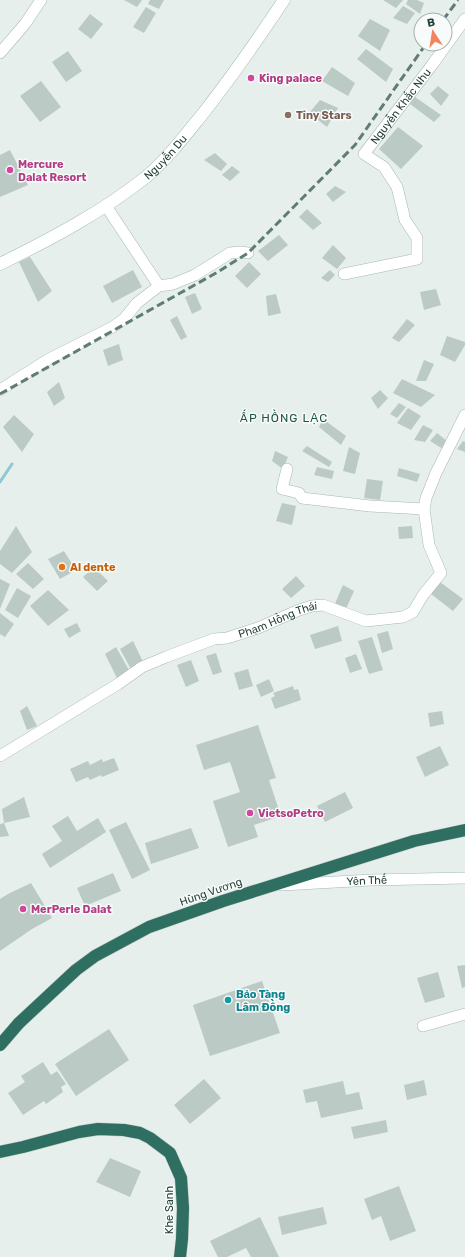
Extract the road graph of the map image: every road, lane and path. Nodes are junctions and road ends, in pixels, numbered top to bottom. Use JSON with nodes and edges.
{"nodes":[{"id":1,"x":41,"y":0,"type":"edge"},
{"id":2,"x":284,"y":0,"type":"edge"},
{"id":3,"x":465,"y":19,"type":"edge"},
{"id":4,"x":0,"y":54,"type":"edge"},
{"id":5,"x":106,"y":206,"type":"junction"},
{"id":6,"x":248,"y":253,"type":"dead end"},
{"id":7,"x":0,"y":264,"type":"edge"},
{"id":8,"x":344,"y":274,"type":"dead end"},
{"id":9,"x":159,"y":286,"type":"junction"},
{"id":10,"x":0,"y":390,"type":"edge"},
{"id":11,"x":465,"y":414,"type":"edge"},
{"id":12,"x":287,"y":469,"type":"dead end"},
{"id":13,"x":424,"y":509,"type":"junction"},
{"id":14,"x":0,"y":756,"type":"edge"},
{"id":15,"x":465,"y":830,"type":"edge"},
{"id":16,"x":465,"y":878,"type":"edge"},
{"id":17,"x":270,"y":886,"type":"junction"},
{"id":18,"x":465,"y":1014,"type":"edge"},
{"id":19,"x":423,"y":1026,"type":"dead end"},
{"id":20,"x":0,"y":1045,"type":"edge"},
{"id":21,"x":0,"y":1142,"type":"edge"},
{"id":22,"x":23,"y":1147,"type":"junction"},
{"id":23,"x":0,"y":1152,"type":"edge"},
{"id":24,"x":180,"y":1257,"type":"edge"}],
"edges":[{"from":1,"to":4,"type":"street"},
{"from":2,"to":5,"type":"street","name":"Nguyễn Du"},
{"from":3,"to":8,"type":"street","name":"Nguyễn Khắc Nhu"},
{"from":5,"to":7,"type":"street","name":"Nguyễn Du"},
{"from":5,"to":9,"type":"street"},
{"from":6,"to":9,"type":"street"},
{"from":9,"to":10,"type":"street"},
{"from":11,"to":13,"type":"street","name":"Phạm Hồng Thái"},
{"from":12,"to":13,"type":"street"},
{"from":13,"to":14,"type":"street","name":"Phạm Hồng Thái"},
{"from":15,"to":17,"type":"highway","name":"Hùng Vương"},
{"from":16,"to":17,"type":"street","name":"Yên Thế"},
{"from":17,"to":20,"type":"highway","name":"Hùng Vương"},
{"from":18,"to":19,"type":"street"},
{"from":21,"to":22,"type":"highway","name":"Khe Sanh"},
{"from":22,"to":23,"type":"highway","name":"Khe Sanh"},
{"from":22,"to":24,"type":"highway","name":"Khe Sanh"}]}
